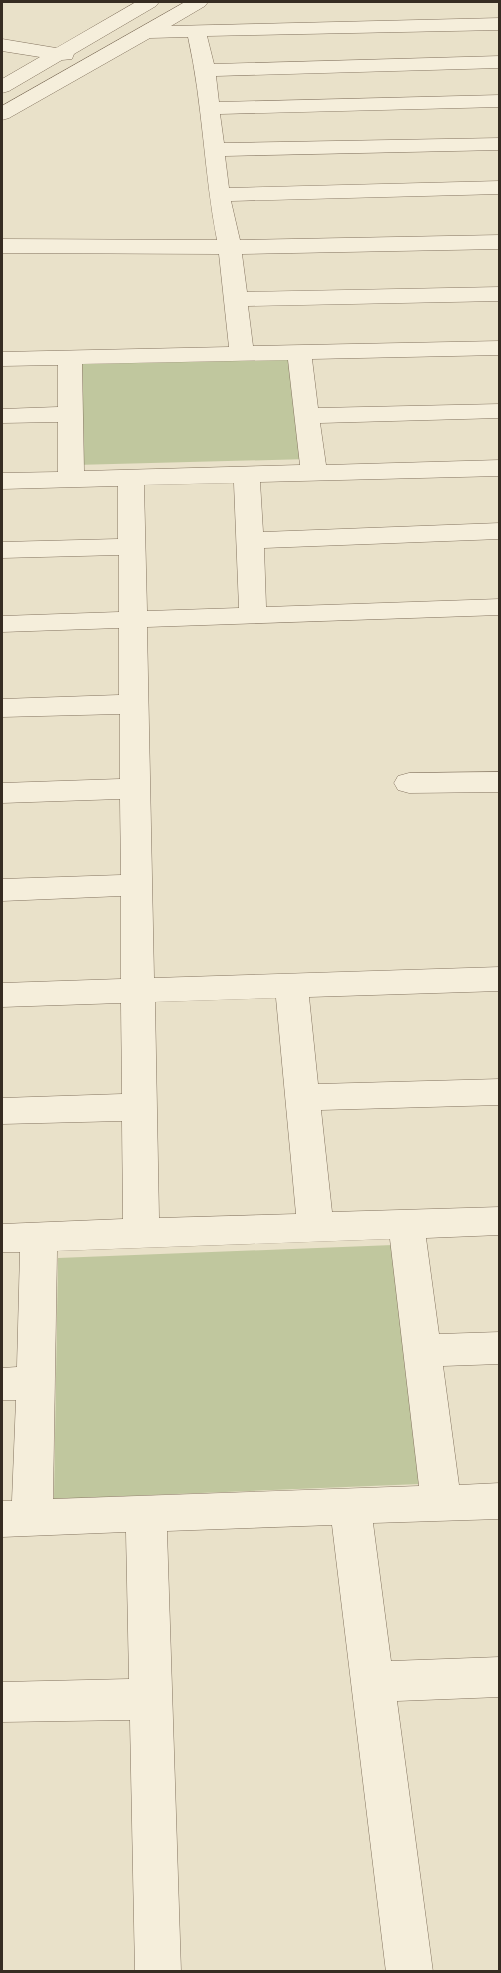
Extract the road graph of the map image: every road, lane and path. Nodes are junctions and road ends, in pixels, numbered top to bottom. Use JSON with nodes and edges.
{"nodes":[{"id":1,"x":149,"y":2,"type":"edge"},
{"id":2,"x":198,"y":2,"type":"edge"},
{"id":3,"x":500,"y":24,"type":"edge"},
{"id":4,"x":196,"y":31,"type":"junction"},
{"id":5,"x":144,"y":32,"type":"junction"},
{"id":6,"x":2,"y":45,"type":"edge"},
{"id":7,"x":58,"y":54,"type":"junction"},
{"id":8,"x":95,"y":60,"type":"junction"},
{"id":9,"x":500,"y":62,"type":"edge"},
{"id":10,"x":205,"y":70,"type":"junction"},
{"id":11,"x":2,"y":87,"type":"edge"},
{"id":12,"x":500,"y":101,"type":"edge"},
{"id":13,"x":209,"y":108,"type":"junction"},
{"id":14,"x":2,"y":114,"type":"edge"},
{"id":15,"x":500,"y":144,"type":"edge"},
{"id":16,"x":214,"y":150,"type":"junction"},
{"id":17,"x":500,"y":187,"type":"edge"},
{"id":18,"x":219,"y":195,"type":"junction"},
{"id":19,"x":500,"y":242,"type":"edge"},
{"id":20,"x":2,"y":246,"type":"edge"},
{"id":21,"x":230,"y":247,"type":"junction"},
{"id":22,"x":500,"y":294,"type":"edge"},
{"id":23,"x":236,"y":299,"type":"junction"},
{"id":24,"x":500,"y":348,"type":"edge"},
{"id":25,"x":299,"y":352,"type":"junction"},
{"id":26,"x":242,"y":354,"type":"junction"},
{"id":27,"x":70,"y":357,"type":"junction"},
{"id":28,"x":2,"y":359,"type":"edge"},
{"id":29,"x":500,"y":411,"type":"edge"},
{"id":30,"x":70,"y":414,"type":"junction"},
{"id":31,"x":2,"y":416,"type":"edge"},
{"id":32,"x":306,"y":416,"type":"junction"},
{"id":33,"x":500,"y":468,"type":"edge"},
{"id":34,"x":314,"y":473,"type":"junction"},
{"id":35,"x":247,"y":474,"type":"junction"},
{"id":36,"x":131,"y":477,"type":"junction"},
{"id":37,"x":71,"y":479,"type":"junction"},
{"id":38,"x":2,"y":481,"type":"edge"},
{"id":39,"x":500,"y":531,"type":"edge"},
{"id":40,"x":250,"y":540,"type":"junction"},
{"id":41,"x":132,"y":547,"type":"junction"},
{"id":42,"x":2,"y":550,"type":"edge"},
{"id":43,"x":500,"y":607,"type":"edge"},
{"id":44,"x":253,"y":616,"type":"junction"},
{"id":45,"x":133,"y":620,"type":"junction"},
{"id":46,"x":2,"y":624,"type":"edge"},
{"id":47,"x":135,"y":704,"type":"junction"},
{"id":48,"x":2,"y":708,"type":"edge"},
{"id":49,"x":500,"y":782,"type":"edge"},
{"id":50,"x":409,"y":783,"type":"dead end"},
{"id":51,"x":135,"y":788,"type":"junction"},
{"id":52,"x":2,"y":793,"type":"edge"},
{"id":53,"x":136,"y":885,"type":"junction"},
{"id":54,"x":2,"y":890,"type":"edge"},
{"id":55,"x":500,"y":980,"type":"edge"},
{"id":56,"x":291,"y":986,"type":"junction"},
{"id":57,"x":137,"y":990,"type":"junction"},
{"id":58,"x":2,"y":995,"type":"edge"},
{"id":59,"x":500,"y":1092,"type":"edge"},
{"id":60,"x":302,"y":1098,"type":"junction"},
{"id":61,"x":139,"y":1107,"type":"junction"},
{"id":62,"x":2,"y":1111,"type":"edge"},
{"id":63,"x":500,"y":1221,"type":"edge"},
{"id":64,"x":406,"y":1224,"type":"junction"},
{"id":65,"x":315,"y":1227,"type":"junction"},
{"id":66,"x":141,"y":1234,"type":"junction"},
{"id":67,"x":39,"y":1237,"type":"junction"},
{"id":68,"x":2,"y":1238,"type":"edge"},
{"id":69,"x":500,"y":1348,"type":"edge"},
{"id":70,"x":422,"y":1351,"type":"junction"},
{"id":71,"x":18,"y":1383,"type":"edge"},
{"id":72,"x":500,"y":1501,"type":"edge"},
{"id":73,"x":441,"y":1503,"type":"junction"},
{"id":74,"x":350,"y":1506,"type":"junction"},
{"id":75,"x":146,"y":1514,"type":"junction"},
{"id":76,"x":16,"y":1519,"type":"edge"},
{"id":77,"x":500,"y":1677,"type":"edge"},
{"id":78,"x":372,"y":1682,"type":"junction"},
{"id":79,"x":150,"y":1699,"type":"junction"},
{"id":80,"x":2,"y":1702,"type":"edge"},
{"id":81,"x":158,"y":1971,"type":"edge"},
{"id":82,"x":410,"y":1971,"type":"edge"}],
"edges":[{"from":1,"to":7,"type":"street"},
{"from":2,"to":5,"type":"street"},
{"from":3,"to":4,"type":"street"},
{"from":4,"to":5,"type":"street"},
{"from":4,"to":10,"type":"street"},
{"from":5,"to":8,"type":"street"},
{"from":6,"to":7,"type":"street"},
{"from":7,"to":8,"type":"street"},
{"from":7,"to":11,"type":"street"},
{"from":8,"to":14,"type":"street"},
{"from":9,"to":10,"type":"street"},
{"from":10,"to":13,"type":"street"},
{"from":12,"to":13,"type":"street"},
{"from":13,"to":16,"type":"street"},
{"from":15,"to":16,"type":"street"},
{"from":16,"to":18,"type":"street"},
{"from":17,"to":18,"type":"street"},
{"from":18,"to":21,"type":"street"},
{"from":19,"to":21,"type":"street"},
{"from":20,"to":21,"type":"street"},
{"from":21,"to":23,"type":"street"},
{"from":22,"to":23,"type":"street"},
{"from":23,"to":26,"type":"street"},
{"from":24,"to":25,"type":"street"},
{"from":25,"to":26,"type":"street"},
{"from":25,"to":32,"type":"street"},
{"from":26,"to":27,"type":"street"},
{"from":27,"to":28,"type":"street"},
{"from":27,"to":30,"type":"street"},
{"from":29,"to":32,"type":"street"},
{"from":30,"to":31,"type":"street"},
{"from":30,"to":37,"type":"street"},
{"from":32,"to":34,"type":"street"},
{"from":33,"to":34,"type":"street"},
{"from":34,"to":35,"type":"street"},
{"from":35,"to":36,"type":"street"},
{"from":35,"to":40,"type":"street"},
{"from":36,"to":37,"type":"street"},
{"from":36,"to":41,"type":"street"},
{"from":37,"to":38,"type":"street"},
{"from":39,"to":40,"type":"street"},
{"from":40,"to":44,"type":"street"},
{"from":41,"to":42,"type":"street"},
{"from":41,"to":45,"type":"street"},
{"from":43,"to":44,"type":"street"},
{"from":44,"to":45,"type":"street"},
{"from":45,"to":46,"type":"street"},
{"from":45,"to":47,"type":"street"},
{"from":47,"to":48,"type":"street"},
{"from":47,"to":51,"type":"street"},
{"from":49,"to":50,"type":"street"},
{"from":51,"to":52,"type":"street"},
{"from":51,"to":53,"type":"street"},
{"from":53,"to":54,"type":"street"},
{"from":53,"to":57,"type":"street"},
{"from":55,"to":56,"type":"street"},
{"from":56,"to":57,"type":"street"},
{"from":56,"to":60,"type":"street"},
{"from":57,"to":58,"type":"street"},
{"from":57,"to":61,"type":"street"},
{"from":59,"to":60,"type":"street"},
{"from":60,"to":65,"type":"street"},
{"from":61,"to":62,"type":"street"},
{"from":61,"to":66,"type":"street"},
{"from":63,"to":64,"type":"street"},
{"from":64,"to":65,"type":"street"},
{"from":64,"to":70,"type":"street"},
{"from":65,"to":66,"type":"street"},
{"from":66,"to":67,"type":"street"},
{"from":67,"to":68,"type":"street"},
{"from":67,"to":71,"type":"street"},
{"from":69,"to":70,"type":"street"},
{"from":70,"to":73,"type":"street"},
{"from":71,"to":76,"type":"street"},
{"from":72,"to":73,"type":"street"},
{"from":73,"to":74,"type":"street"},
{"from":74,"to":75,"type":"street"},
{"from":74,"to":78,"type":"street"},
{"from":75,"to":76,"type":"street"},
{"from":75,"to":79,"type":"street"},
{"from":77,"to":78,"type":"street"},
{"from":78,"to":82,"type":"street"},
{"from":79,"to":80,"type":"street"},
{"from":79,"to":81,"type":"street"}]}
